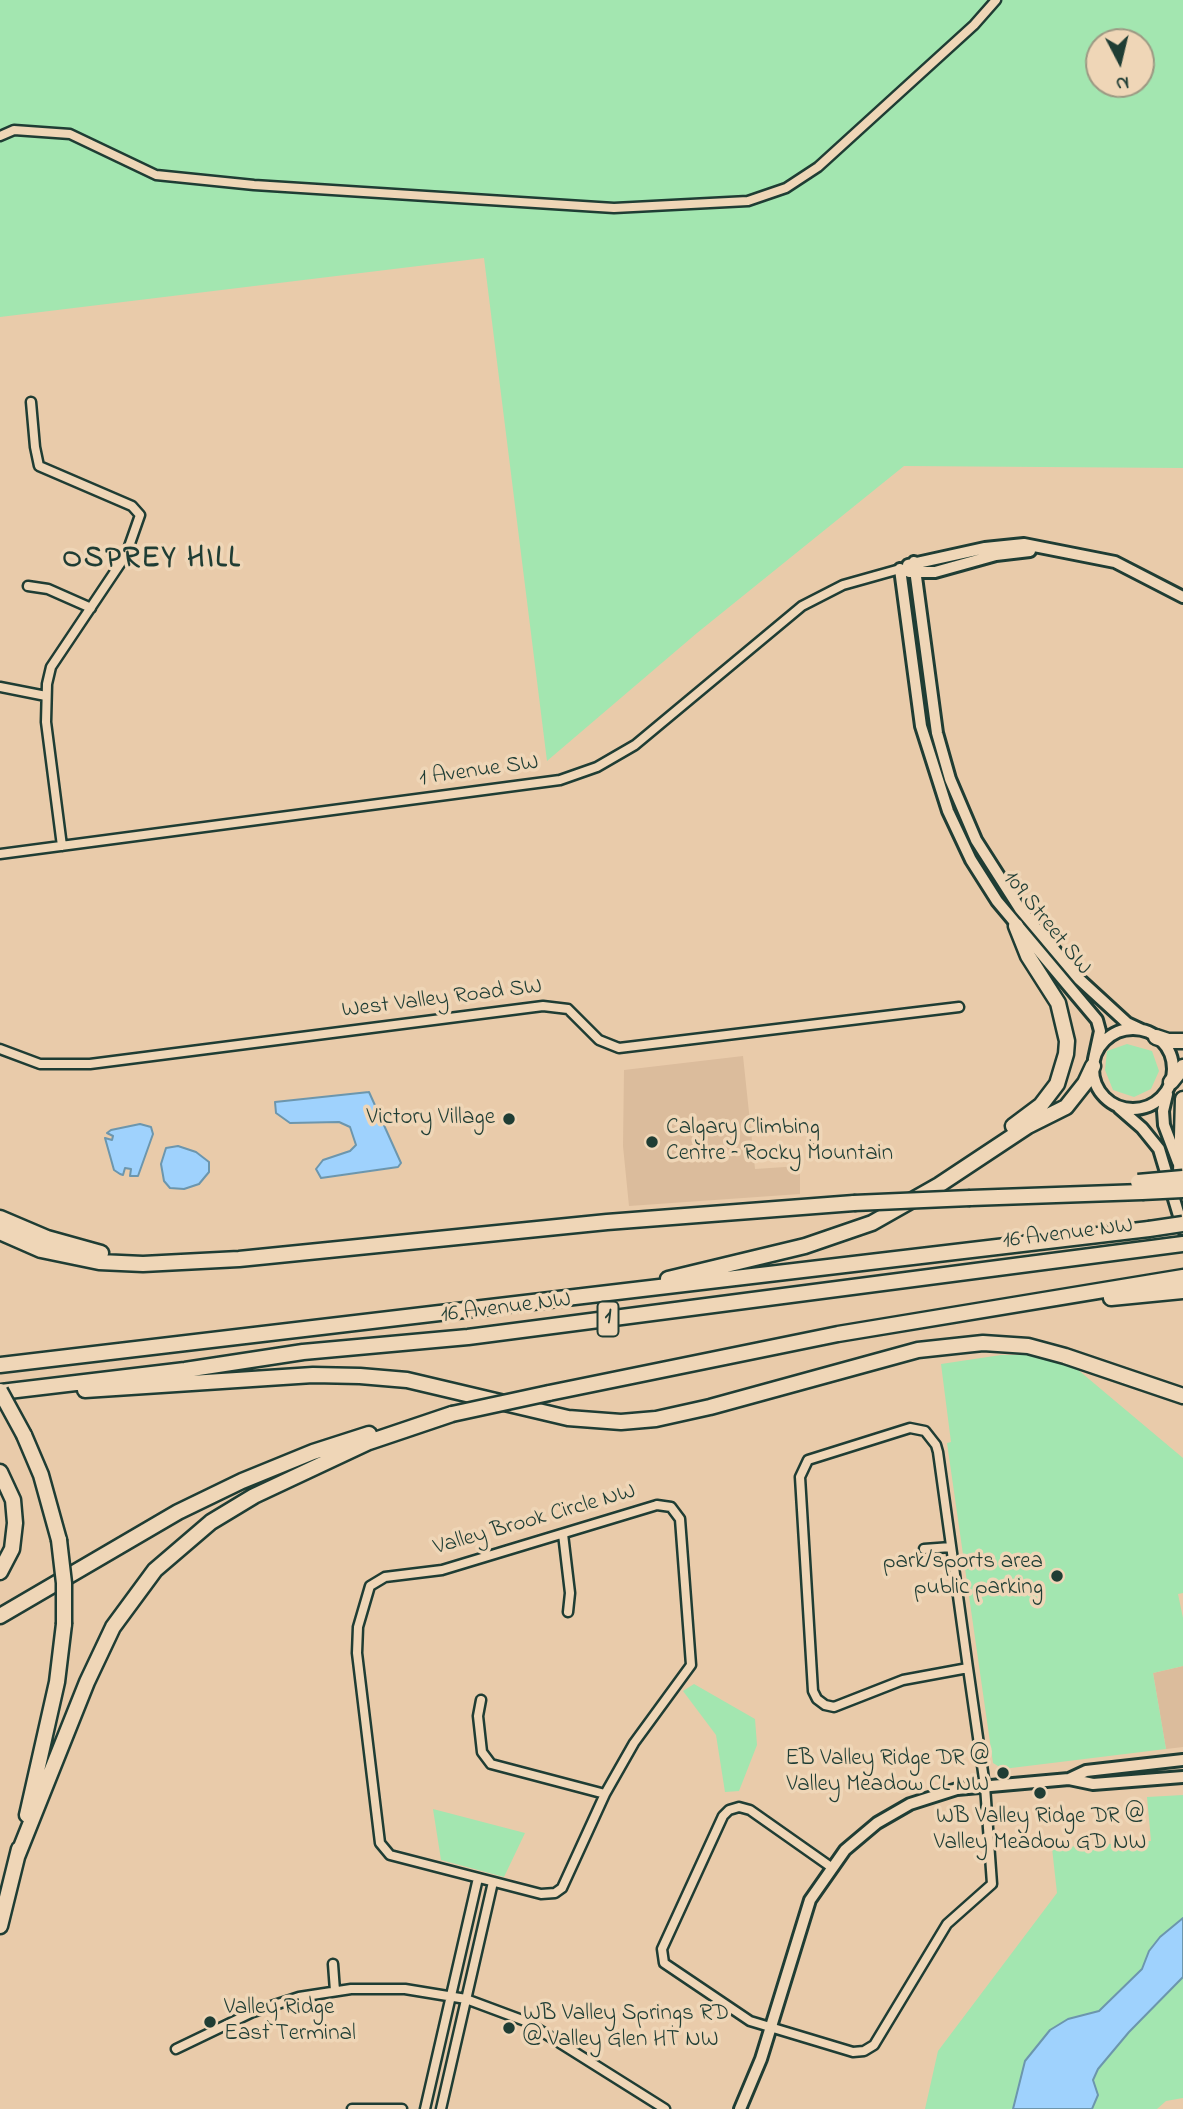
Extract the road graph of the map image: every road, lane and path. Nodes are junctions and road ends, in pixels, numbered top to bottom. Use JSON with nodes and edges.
{"nodes":[{"id":1,"x":996,"y":0,"type":"edge"},
{"id":2,"x":0,"y":136,"type":"edge"},
{"id":3,"x":31,"y":402,"type":"dead end"},
{"id":4,"x":1050,"y":550,"type":"junction"},
{"id":5,"x":914,"y":562,"type":"junction"},
{"id":6,"x":900,"y":569,"type":"junction"},
{"id":7,"x":915,"y":574,"type":"junction"},
{"id":8,"x":28,"y":586,"type":"dead end"},
{"id":9,"x":1183,"y":597,"type":"edge"},
{"id":10,"x":91,"y":608,"type":"junction"},
{"id":11,"x":0,"y":687,"type":"edge"},
{"id":12,"x":46,"y":696,"type":"junction"},
{"id":13,"x":62,"y":846,"type":"junction"},
{"id":14,"x":0,"y":854,"type":"edge"},
{"id":15,"x":1016,"y":926,"type":"junction"},
{"id":16,"x":959,"y":1007,"type":"dead end"},
{"id":17,"x":1149,"y":1034,"type":"junction"},
{"id":18,"x":1183,"y":1041,"type":"edge"},
{"id":19,"x":0,"y":1049,"type":"edge"},
{"id":20,"x":1094,"y":1062,"type":"junction"},
{"id":21,"x":1183,"y":1068,"type":"edge"},
{"id":22,"x":1170,"y":1085,"type":"junction"},
{"id":23,"x":1183,"y":1099,"type":"edge"},
{"id":24,"x":1117,"y":1106,"type":"junction"},
{"id":25,"x":983,"y":1156,"type":"junction"},
{"id":26,"x":1182,"y":1176,"type":"edge"},
{"id":27,"x":1140,"y":1187,"type":"junction"},
{"id":28,"x":1183,"y":1190,"type":"edge"},
{"id":29,"x":0,"y":1218,"type":"edge"},
{"id":30,"x":1183,"y":1224,"type":"edge"},
{"id":31,"x":1183,"y":1230,"type":"edge"},
{"id":32,"x":0,"y":1233,"type":"edge"},
{"id":33,"x":1183,"y":1244,"type":"edge"},
{"id":34,"x":144,"y":1264,"type":"junction"},
{"id":35,"x":1183,"y":1277,"type":"edge"},
{"id":36,"x":1172,"y":1288,"type":"edge"},
{"id":37,"x":622,"y":1291,"type":"junction"},
{"id":38,"x":0,"y":1365,"type":"edge"},
{"id":39,"x":60,"y":1386,"type":"junction"},
{"id":40,"x":0,"y":1392,"type":"edge"},
{"id":41,"x":1183,"y":1396,"type":"edge"},
{"id":42,"x":452,"y":1414,"type":"junction"},
{"id":43,"x":0,"y":1472,"type":"edge"},
{"id":44,"x":563,"y":1534,"type":"junction"},
{"id":45,"x":951,"y":1547,"type":"junction"},
{"id":46,"x":924,"y":1549,"type":"dead end"},
{"id":47,"x":0,"y":1572,"type":"edge"},
{"id":48,"x":568,"y":1612,"type":"dead end"},
{"id":49,"x":0,"y":1616,"type":"edge"},
{"id":50,"x":968,"y":1668,"type":"junction"},
{"id":51,"x":481,"y":1700,"type":"dead end"},
{"id":52,"x":1183,"y":1760,"type":"edge"},
{"id":53,"x":1183,"y":1777,"type":"edge"},
{"id":54,"x":1069,"y":1779,"type":"junction"},
{"id":55,"x":985,"y":1786,"type":"junction"},
{"id":56,"x":605,"y":1794,"type":"junction"},
{"id":57,"x":18,"y":1857,"type":"junction"},
{"id":58,"x":831,"y":1867,"type":"junction"},
{"id":59,"x":478,"y":1878,"type":"junction"},
{"id":60,"x":493,"y":1882,"type":"junction"},
{"id":61,"x":0,"y":1926,"type":"edge"},
{"id":62,"x":332,"y":1964,"type":"dead end"},
{"id":63,"x":335,"y":1991,"type":"junction"},
{"id":64,"x":452,"y":1996,"type":"junction"},
{"id":65,"x":466,"y":1999,"type":"junction"},
{"id":66,"x":769,"y":2029,"type":"junction"},
{"id":67,"x":176,"y":2049,"type":"dead end"},
{"id":68,"x":352,"y":2109,"type":"edge"},
{"id":69,"x":402,"y":2109,"type":"edge"},
{"id":70,"x":425,"y":2109,"type":"edge"},
{"id":71,"x":441,"y":2109,"type":"edge"},
{"id":72,"x":665,"y":2109,"type":"edge"},
{"id":73,"x":740,"y":2109,"type":"edge"}],
"edges":[{"from":1,"to":2,"type":"street"},
{"from":3,"to":10,"type":"street"},
{"from":4,"to":5,"type":"street"},
{"from":4,"to":7,"type":"street"},
{"from":4,"to":9,"type":"street"},
{"from":5,"to":6,"type":"street"},
{"from":5,"to":7,"type":"street","name":"109 Street SW"},
{"from":6,"to":7,"type":"street"},
{"from":6,"to":13,"type":"street","name":"1 Avenue SW"},
{"from":6,"to":15,"type":"street","name":"109 Street SW"},
{"from":7,"to":17,"type":"street","name":"109 Street SW"},
{"from":8,"to":10,"type":"street"},
{"from":10,"to":12,"type":"street"},
{"from":11,"to":12,"type":"street"},
{"from":12,"to":13,"type":"street"},
{"from":13,"to":14,"type":"street","name":"1 Avenue SW"},
{"from":15,"to":20,"type":"street","name":"109 Street SW"},
{"from":15,"to":25,"type":"highway"},
{"from":16,"to":19,"type":"street","name":"West Valley Road SW"},
{"from":17,"to":18,"type":"highway"},
{"from":17,"to":20,"type":"street"},
{"from":17,"to":22,"type":"street"},
{"from":20,"to":24,"type":"street"},
{"from":20,"to":25,"type":"highway"},
{"from":21,"to":22,"type":"highway"},
{"from":22,"to":24,"type":"street"},
{"from":22,"to":26,"type":"street"},
{"from":23,"to":26,"type":"highway"},
{"from":24,"to":31,"type":"street"},
{"from":25,"to":37,"type":"highway"},
{"from":26,"to":27,"type":"highway","bridge":true},
{"from":27,"to":28,"type":"highway","bridge":true},
{"from":27,"to":34,"type":"highway","bridge":true},
{"from":29,"to":34,"type":"highway"},
{"from":30,"to":37,"type":"highway","name":"16 Avenue NW","number":"1","bridge":true},
{"from":32,"to":34,"type":"highway"},
{"from":33,"to":39,"type":"highway","name":"16 Avenue NW","number":"1"},
{"from":35,"to":36,"type":"highway"},
{"from":36,"to":42,"type":"highway","bridge":true},
{"from":37,"to":38,"type":"highway","name":"16 Avenue NW","number":"1"},
{"from":39,"to":40,"type":"highway","name":"16 Avenue NW","number":"1"},
{"from":39,"to":41,"type":"highway"},
{"from":40,"to":57,"type":"highway","bridge":true},
{"from":42,"to":49,"type":"highway"},
{"from":42,"to":57,"type":"highway"},
{"from":43,"to":47,"type":"highway"},
{"from":44,"to":48,"type":"street"},
{"from":44,"to":56,"type":"street","name":"Valley Brook Circle NW"},
{"from":44,"to":59,"type":"street","name":"Valley Brook Circle NW"},
{"from":45,"to":46,"type":"street"},
{"from":45,"to":50,"type":"street"},
{"from":45,"to":50,"type":"street"},
{"from":50,"to":55,"type":"street"},
{"from":51,"to":56,"type":"street"},
{"from":52,"to":54,"type":"street"},
{"from":53,"to":54,"type":"street"},
{"from":54,"to":55,"type":"street"},
{"from":55,"to":58,"type":"street"},
{"from":55,"to":66,"type":"street"},
{"from":56,"to":60,"type":"street","name":"Valley Brook Circle NW"},
{"from":57,"to":61,"type":"highway"},
{"from":58,"to":66,"type":"street"},
{"from":58,"to":66,"type":"street"},
{"from":59,"to":60,"type":"street","name":"Valley Brook Circle NW"},
{"from":59,"to":64,"type":"street"},
{"from":60,"to":65,"type":"street"},
{"from":62,"to":63,"type":"street"},
{"from":63,"to":64,"type":"street"},
{"from":63,"to":67,"type":"street"},
{"from":64,"to":65,"type":"street"},
{"from":64,"to":70,"type":"street"},
{"from":65,"to":71,"type":"street"},
{"from":65,"to":72,"type":"street"},
{"from":66,"to":73,"type":"street"},
{"from":68,"to":69,"type":"street"}]}
